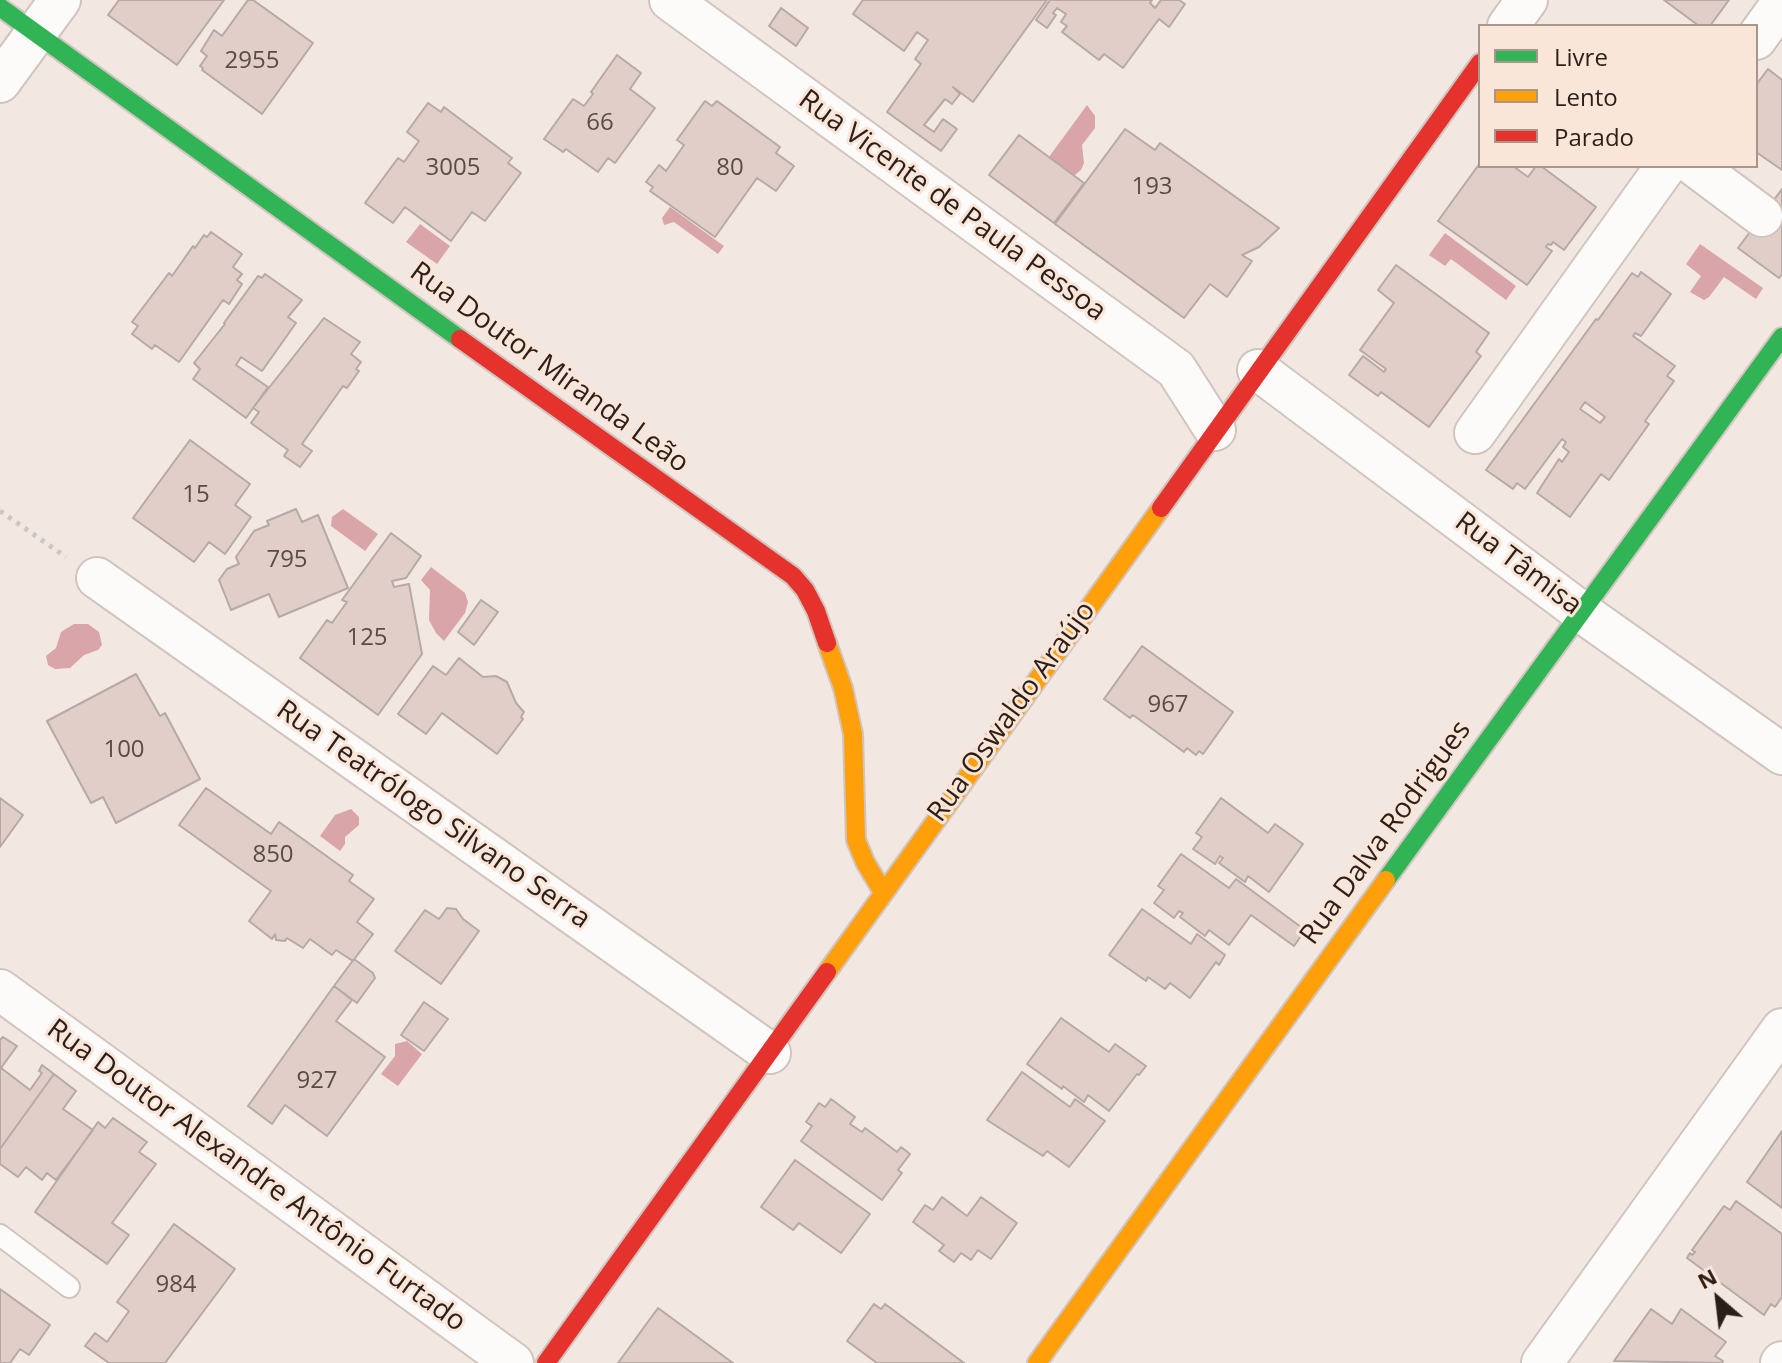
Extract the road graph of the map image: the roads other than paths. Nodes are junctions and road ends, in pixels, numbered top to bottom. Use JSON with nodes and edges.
{"nodes":[{"id":1,"x":60,"y":0,"type":"edge"},
{"id":2,"x":670,"y":0,"type":"edge"},
{"id":3,"x":1527,"y":0,"type":"edge"},
{"id":4,"x":1782,"y":3,"type":"edge"},
{"id":5,"x":3,"y":6,"type":"edge"},
{"id":6,"x":1509,"y":24,"type":"edge"},
{"id":7,"x":36,"y":33,"type":"junction"},
{"id":8,"x":1758,"y":36,"type":"edge"},
{"id":9,"x":1478,"y":66,"type":"edge"},
{"id":10,"x":0,"y":82,"type":"edge"},
{"id":11,"x":1665,"y":168,"type":"edge"},
{"id":12,"x":1698,"y":168,"type":"edge"},
{"id":13,"x":1762,"y":216,"type":"dead end"},
{"id":14,"x":1782,"y":337,"type":"edge"},
{"id":15,"x":1258,"y":370,"type":"junction"},
{"id":16,"x":1215,"y":430,"type":"junction"},
{"id":17,"x":1475,"y":433,"type":"dead end"},
{"id":18,"x":97,"y":578,"type":"road end"},
{"id":19,"x":1580,"y":611,"type":"junction"},
{"id":20,"x":1782,"y":754,"type":"edge"},
{"id":21,"x":883,"y":892,"type":"junction"},
{"id":22,"x":0,"y":990,"type":"edge"},
{"id":23,"x":1782,"y":1029,"type":"edge"},
{"id":24,"x":770,"y":1053,"type":"junction"},
{"id":25,"x":0,"y":1235,"type":"edge"},
{"id":26,"x":69,"y":1287,"type":"dead end"},
{"id":27,"x":513,"y":1363,"type":"edge"},
{"id":28,"x":546,"y":1363,"type":"edge"},
{"id":29,"x":1037,"y":1363,"type":"edge"},
{"id":30,"x":1542,"y":1363,"type":"edge"}],
"edges":[{"from":1,"to":7,"type":"street"},
{"from":2,"to":16,"type":"street","name":"Rua Vicente de Paula Pessoa"},
{"from":3,"to":6,"type":"street"},
{"from":4,"to":8,"type":"street"},
{"from":5,"to":7,"type":"street","name":"Rua Doutor Miranda Leão"},
{"from":7,"to":10,"type":"street"},
{"from":7,"to":21,"type":"street","name":"Rua Doutor Miranda Leão"},
{"from":9,"to":15,"type":"street","name":"Rua Oswaldo Araújo"},
{"from":11,"to":17,"type":"street"},
{"from":12,"to":13,"type":"street"},
{"from":14,"to":19,"type":"street","name":"Rua Dalva Rodrigues"},
{"from":15,"to":16,"type":"street","name":"Rua Oswaldo Araújo"},
{"from":15,"to":19,"type":"street","name":"Rua Tâmisa"},
{"from":16,"to":21,"type":"street","name":"Rua Oswaldo Araújo"},
{"from":18,"to":24,"type":"street","name":"Rua Teatrólogo Silvano Serra"},
{"from":19,"to":20,"type":"street","name":"Rua Tâmisa"},
{"from":19,"to":29,"type":"street","name":"Rua Dalva Rodrigues"},
{"from":21,"to":24,"type":"street","name":"Rua Oswaldo Araújo"},
{"from":22,"to":27,"type":"street","name":"Rua Doutor Alexandre Antônio Furtado"},
{"from":23,"to":30,"type":"street"},
{"from":24,"to":28,"type":"street","name":"Rua Oswaldo Araújo"},
{"from":25,"to":26,"type":"lane"}]}
